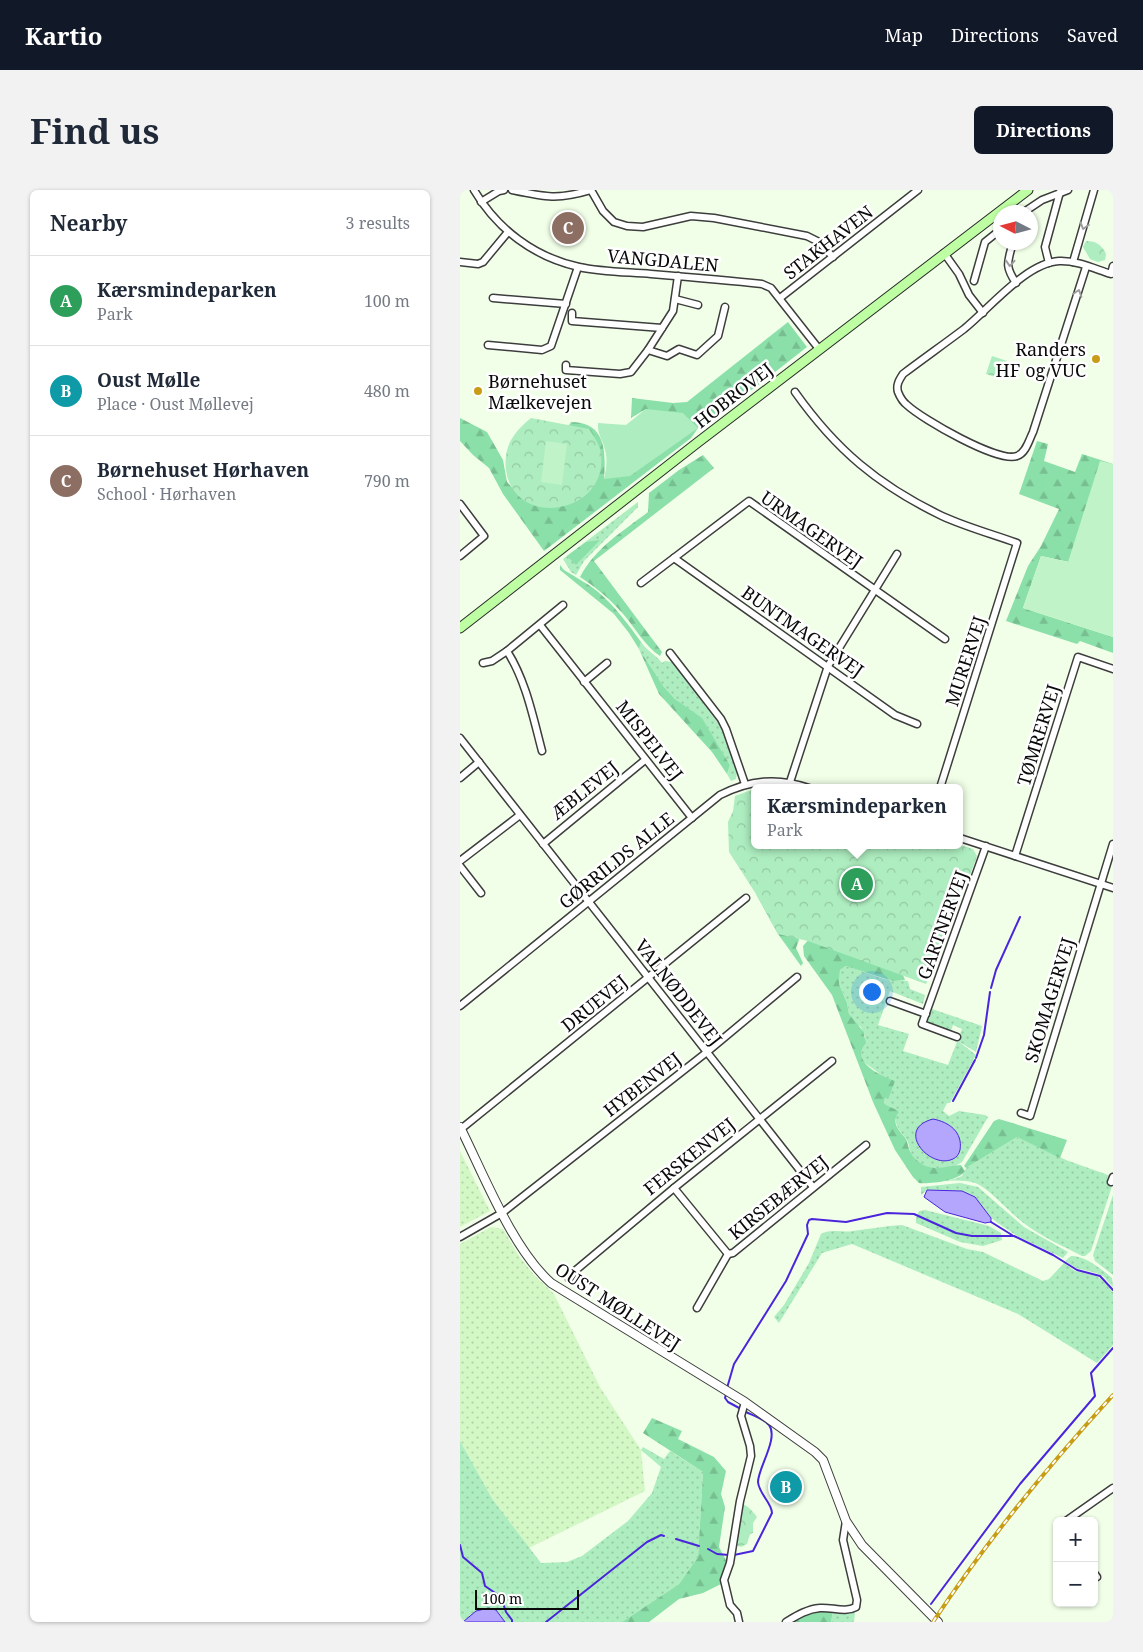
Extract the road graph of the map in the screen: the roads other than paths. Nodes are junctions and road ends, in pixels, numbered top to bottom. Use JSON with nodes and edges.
{"nodes":[{"id":1,"x":474,"y":190,"type":"edge"},
{"id":2,"x":504,"y":190,"type":"edge"},
{"id":3,"x":512,"y":190,"type":"edge"},
{"id":4,"x":591,"y":190,"type":"edge"},
{"id":5,"x":918,"y":190,"type":"edge"},
{"id":6,"x":1028,"y":190,"type":"edge"},
{"id":7,"x":1068,"y":190,"type":"edge"},
{"id":8,"x":1094,"y":190,"type":"edge"},
{"id":9,"x":1060,"y":192,"type":"junction"},
{"id":10,"x":481,"y":202,"type":"junction"},
{"id":11,"x":1034,"y":205,"type":"edge"},
{"id":12,"x":508,"y":232,"type":"junction"},
{"id":13,"x":993,"y":236,"type":"edge"},
{"id":14,"x":1012,"y":250,"type":"edge"},
{"id":15,"x":944,"y":254,"type":"junction"},
{"id":16,"x":833,"y":257,"type":"junction"},
{"id":17,"x":460,"y":262,"type":"edge"},
{"id":18,"x":1073,"y":262,"type":"junction"},
{"id":19,"x":1049,"y":263,"type":"junction"},
{"id":20,"x":1113,"y":266,"type":"edge"},
{"id":21,"x":578,"y":267,"type":"junction"},
{"id":22,"x":1086,"y":267,"type":"junction"},
{"id":23,"x":678,"y":276,"type":"junction"},
{"id":24,"x":974,"y":281,"type":"dead end"},
{"id":25,"x":1016,"y":282,"type":"junction"},
{"id":26,"x":493,"y":298,"type":"dead end"},
{"id":27,"x":780,"y":298,"type":"junction"},
{"id":28,"x":675,"y":299,"type":"junction"},
{"id":29,"x":566,"y":304,"type":"junction"},
{"id":30,"x":698,"y":305,"type":"dead end"},
{"id":31,"x":726,"y":306,"type":"dead end"},
{"id":32,"x":572,"y":313,"type":"dead end"},
{"id":33,"x":982,"y":313,"type":"junction"},
{"id":34,"x":662,"y":328,"type":"junction"},
{"id":35,"x":488,"y":345,"type":"dead end"},
{"id":36,"x":819,"y":349,"type":"junction"},
{"id":37,"x":648,"y":350,"type":"junction"},
{"id":38,"x":566,"y":365,"type":"dead end"},
{"id":39,"x":795,"y":392,"type":"dead end"},
{"id":40,"x":460,"y":504,"type":"edge"},
{"id":41,"x":897,"y":554,"type":"dead end"},
{"id":42,"x":460,"y":556,"type":"edge"},
{"id":43,"x":674,"y":558,"type":"junction"},
{"id":44,"x":641,"y":582,"type":"dead end"},
{"id":45,"x":875,"y":591,"type":"junction"},
{"id":46,"x":563,"y":605,"type":"dead end"},
{"id":47,"x":540,"y":625,"type":"junction"},
{"id":48,"x":460,"y":628,"type":"edge"},
{"id":49,"x":945,"y":639,"type":"dead end"},
{"id":50,"x":506,"y":651,"type":"junction"},
{"id":51,"x":670,"y":653,"type":"dead end"},
{"id":52,"x":483,"y":663,"type":"dead end"},
{"id":53,"x":607,"y":663,"type":"dead end"},
{"id":54,"x":828,"y":666,"type":"junction"},
{"id":55,"x":1113,"y":668,"type":"edge"},
{"id":56,"x":584,"y":682,"type":"junction"},
{"id":57,"x":917,"y":724,"type":"dead end"},
{"id":58,"x":460,"y":738,"type":"edge"},
{"id":59,"x":542,"y":751,"type":"dead end"},
{"id":60,"x":645,"y":760,"type":"junction"},
{"id":61,"x":479,"y":762,"type":"junction"},
{"id":62,"x":460,"y":778,"type":"edge"},
{"id":63,"x":790,"y":782,"type":"junction"},
{"id":64,"x":745,"y":784,"type":"junction"},
{"id":65,"x":796,"y":784,"type":"edge"},
{"id":66,"x":941,"y":784,"type":"edge"},
{"id":67,"x":520,"y":815,"type":"junction"},
{"id":68,"x":692,"y":818,"type":"junction"},
{"id":69,"x":963,"y":839,"type":"edge"},
{"id":70,"x":543,"y":844,"type":"junction"},
{"id":71,"x":1113,"y":844,"type":"edge"},
{"id":72,"x":986,"y":846,"type":"junction"},
{"id":73,"x":1015,"y":856,"type":"junction"},
{"id":74,"x":460,"y":861,"type":"edge"},
{"id":75,"x":460,"y":866,"type":"edge"},
{"id":76,"x":1100,"y":884,"type":"junction"},
{"id":77,"x":1113,"y":888,"type":"edge"},
{"id":78,"x":481,"y":893,"type":"dead end"},
{"id":79,"x":746,"y":898,"type":"dead end"},
{"id":80,"x":589,"y":901,"type":"junction"},
{"id":81,"x":797,"y":977,"type":"dead end"},
{"id":82,"x":649,"y":978,"type":"junction"},
{"id":83,"x":890,"y":1000,"type":"dead end"},
{"id":84,"x":460,"y":1006,"type":"edge"},
{"id":85,"x":926,"y":1014,"type":"junction"},
{"id":86,"x":957,"y":1037,"type":"dead end"},
{"id":87,"x":707,"y":1052,"type":"junction"},
{"id":88,"x":832,"y":1061,"type":"dead end"},
{"id":89,"x":1021,"y":1113,"type":"dead end"},
{"id":90,"x":759,"y":1118,"type":"junction"},
{"id":91,"x":461,"y":1128,"type":"edge"},
{"id":92,"x":866,"y":1145,"type":"dead end"},
{"id":93,"x":814,"y":1187,"type":"junction"},
{"id":94,"x":674,"y":1188,"type":"junction"},
{"id":95,"x":502,"y":1213,"type":"junction"},
{"id":96,"x":460,"y":1237,"type":"edge"},
{"id":97,"x":728,"y":1254,"type":"junction"},
{"id":98,"x":569,"y":1279,"type":"dead end"},
{"id":99,"x":697,"y":1308,"type":"dead end"},
{"id":100,"x":745,"y":1402,"type":"junction"},
{"id":101,"x":1113,"y":1488,"type":"edge"},
{"id":102,"x":1072,"y":1517,"type":"edge"},
{"id":103,"x":846,"y":1521,"type":"junction"},
{"id":104,"x":739,"y":1622,"type":"edge"},
{"id":105,"x":786,"y":1622,"type":"edge"},
{"id":106,"x":938,"y":1622,"type":"edge"}],
"edges":[{"from":1,"to":10,"type":"street","name":"VANGDALEN"},
{"from":2,"to":10,"type":"street"},
{"from":3,"to":4,"type":"street"},
{"from":4,"to":16,"type":"street"},
{"from":5,"to":16,"type":"street","name":"STAKHAVEN"},
{"from":6,"to":15,"type":"main road","name":"HOBROVEJ"},
{"from":7,"to":9,"type":"street"},
{"from":8,"to":18,"type":"street","one_way":true},
{"from":9,"to":11,"type":"street"},
{"from":9,"to":19,"type":"street"},
{"from":10,"to":12,"type":"street","name":"VANGDALEN"},
{"from":12,"to":17,"type":"street"},
{"from":12,"to":21,"type":"street","name":"VANGDALEN"},
{"from":13,"to":24,"type":"street"},
{"from":14,"to":25,"type":"street","one_way":true},
{"from":15,"to":33,"type":"street"},
{"from":15,"to":36,"type":"main road","name":"HOBROVEJ"},
{"from":16,"to":27,"type":"street","name":"STAKHAVEN"},
{"from":18,"to":19,"type":"street"},
{"from":18,"to":22,"type":"street"},
{"from":19,"to":25,"type":"street"},
{"from":20,"to":22,"type":"street"},
{"from":21,"to":23,"type":"street","name":"VANGDALEN"},
{"from":21,"to":29,"type":"street"},
{"from":33,"to":22,"type":"street","one_way":true},
{"from":23,"to":27,"type":"street","name":"VANGDALEN"},
{"from":23,"to":28,"type":"street"},
{"from":25,"to":33,"type":"street"},
{"from":26,"to":29,"type":"street"},
{"from":27,"to":36,"type":"street","name":"VANGDALEN"},
{"from":28,"to":30,"type":"street"},
{"from":28,"to":34,"type":"street"},
{"from":29,"to":35,"type":"street"},
{"from":31,"to":37,"type":"street"},
{"from":32,"to":34,"type":"street"},
{"from":34,"to":37,"type":"street"},
{"from":36,"to":48,"type":"main road","name":"HOBROVEJ"},
{"from":37,"to":38,"type":"street"},
{"from":39,"to":66,"type":"street","name":"MURERVEJ"},
{"from":40,"to":42,"type":"street"},
{"from":41,"to":45,"type":"street"},
{"from":43,"to":44,"type":"street","name":"URMAGERVEJ"},
{"from":43,"to":45,"type":"street","name":"URMAGERVEJ"},
{"from":43,"to":54,"type":"street","name":"BUNTMAGERVEJ"},
{"from":45,"to":49,"type":"street","name":"URMAGERVEJ"},
{"from":45,"to":54,"type":"street"},
{"from":46,"to":47,"type":"street"},
{"from":47,"to":50,"type":"street"},
{"from":47,"to":56,"type":"street","name":"MISPELVEJ"},
{"from":50,"to":52,"type":"street"},
{"from":50,"to":59,"type":"street"},
{"from":51,"to":64,"type":"street"},
{"from":53,"to":56,"type":"street"},
{"from":54,"to":57,"type":"street","name":"BUNTMAGERVEJ"},
{"from":54,"to":63,"type":"street"},
{"from":55,"to":73,"type":"street","name":"TØMRERVEJ"},
{"from":56,"to":60,"type":"street","name":"MISPELVEJ"},
{"from":58,"to":61,"type":"street","name":"VALNØDDEVEJ"},
{"from":60,"to":68,"type":"street","name":"MISPELVEJ"},
{"from":60,"to":70,"type":"street","name":"ÆBLEVEJ"},
{"from":61,"to":62,"type":"street"},
{"from":61,"to":67,"type":"street","name":"VALNØDDEVEJ"},
{"from":63,"to":64,"type":"street","name":"GØRRILDS ALLE"},
{"from":63,"to":65,"type":"street","name":"GØRRILDS ALLE"},
{"from":64,"to":68,"type":"street","name":"GØRRILDS ALLE"},
{"from":67,"to":70,"type":"street","name":"VALNØDDEVEJ"},
{"from":67,"to":74,"type":"street"},
{"from":68,"to":80,"type":"street","name":"GØRRILDS ALLE"},
{"from":69,"to":72,"type":"street"},
{"from":70,"to":80,"type":"street","name":"VALNØDDEVEJ"},
{"from":71,"to":76,"type":"street"},
{"from":72,"to":73,"type":"street"},
{"from":72,"to":85,"type":"street","name":"GARTNERVEJ"},
{"from":73,"to":76,"type":"street"},
{"from":75,"to":78,"type":"street"},
{"from":76,"to":77,"type":"street"},
{"from":76,"to":89,"type":"street","name":"SKOMAGERVEJ"},
{"from":79,"to":82,"type":"street","name":"DRUEVEJ"},
{"from":80,"to":82,"type":"street","name":"VALNØDDEVEJ"},
{"from":80,"to":84,"type":"street","name":"GØRRILDS ALLE"},
{"from":81,"to":87,"type":"street","name":"HYBENVEJ"},
{"from":82,"to":87,"type":"street","name":"VALNØDDEVEJ"},
{"from":82,"to":91,"type":"street","name":"DRUEVEJ"},
{"from":83,"to":85,"type":"street"},
{"from":85,"to":86,"type":"street"},
{"from":87,"to":90,"type":"street","name":"VALNØDDEVEJ"},
{"from":87,"to":95,"type":"street","name":"HYBENVEJ"},
{"from":88,"to":90,"type":"street","name":"FERSKENVEJ"},
{"from":90,"to":93,"type":"street","name":"VALNØDDEVEJ"},
{"from":90,"to":94,"type":"street","name":"FERSKENVEJ"},
{"from":91,"to":95,"type":"street","name":"OUST MØLLEVEJ"},
{"from":92,"to":93,"type":"street","name":"KIRSEBÆRVEJ"},
{"from":93,"to":97,"type":"street","name":"KIRSEBÆRVEJ"},
{"from":94,"to":97,"type":"street","name":"KIRSEBÆRVEJ"},
{"from":94,"to":98,"type":"street","name":"FERSKENVEJ"},
{"from":95,"to":96,"type":"street","name":"HYBENVEJ"},
{"from":95,"to":100,"type":"street","name":"OUST MØLLEVEJ"},
{"from":97,"to":99,"type":"street"},
{"from":100,"to":103,"type":"street","name":"OUST MØLLEVEJ"},
{"from":100,"to":104,"type":"street"},
{"from":101,"to":102,"type":"street"},
{"from":103,"to":105,"type":"street","name":"OUST MØLLEVEJ"},
{"from":103,"to":106,"type":"street","name":"OUST MØLLEVEJ"}]}
